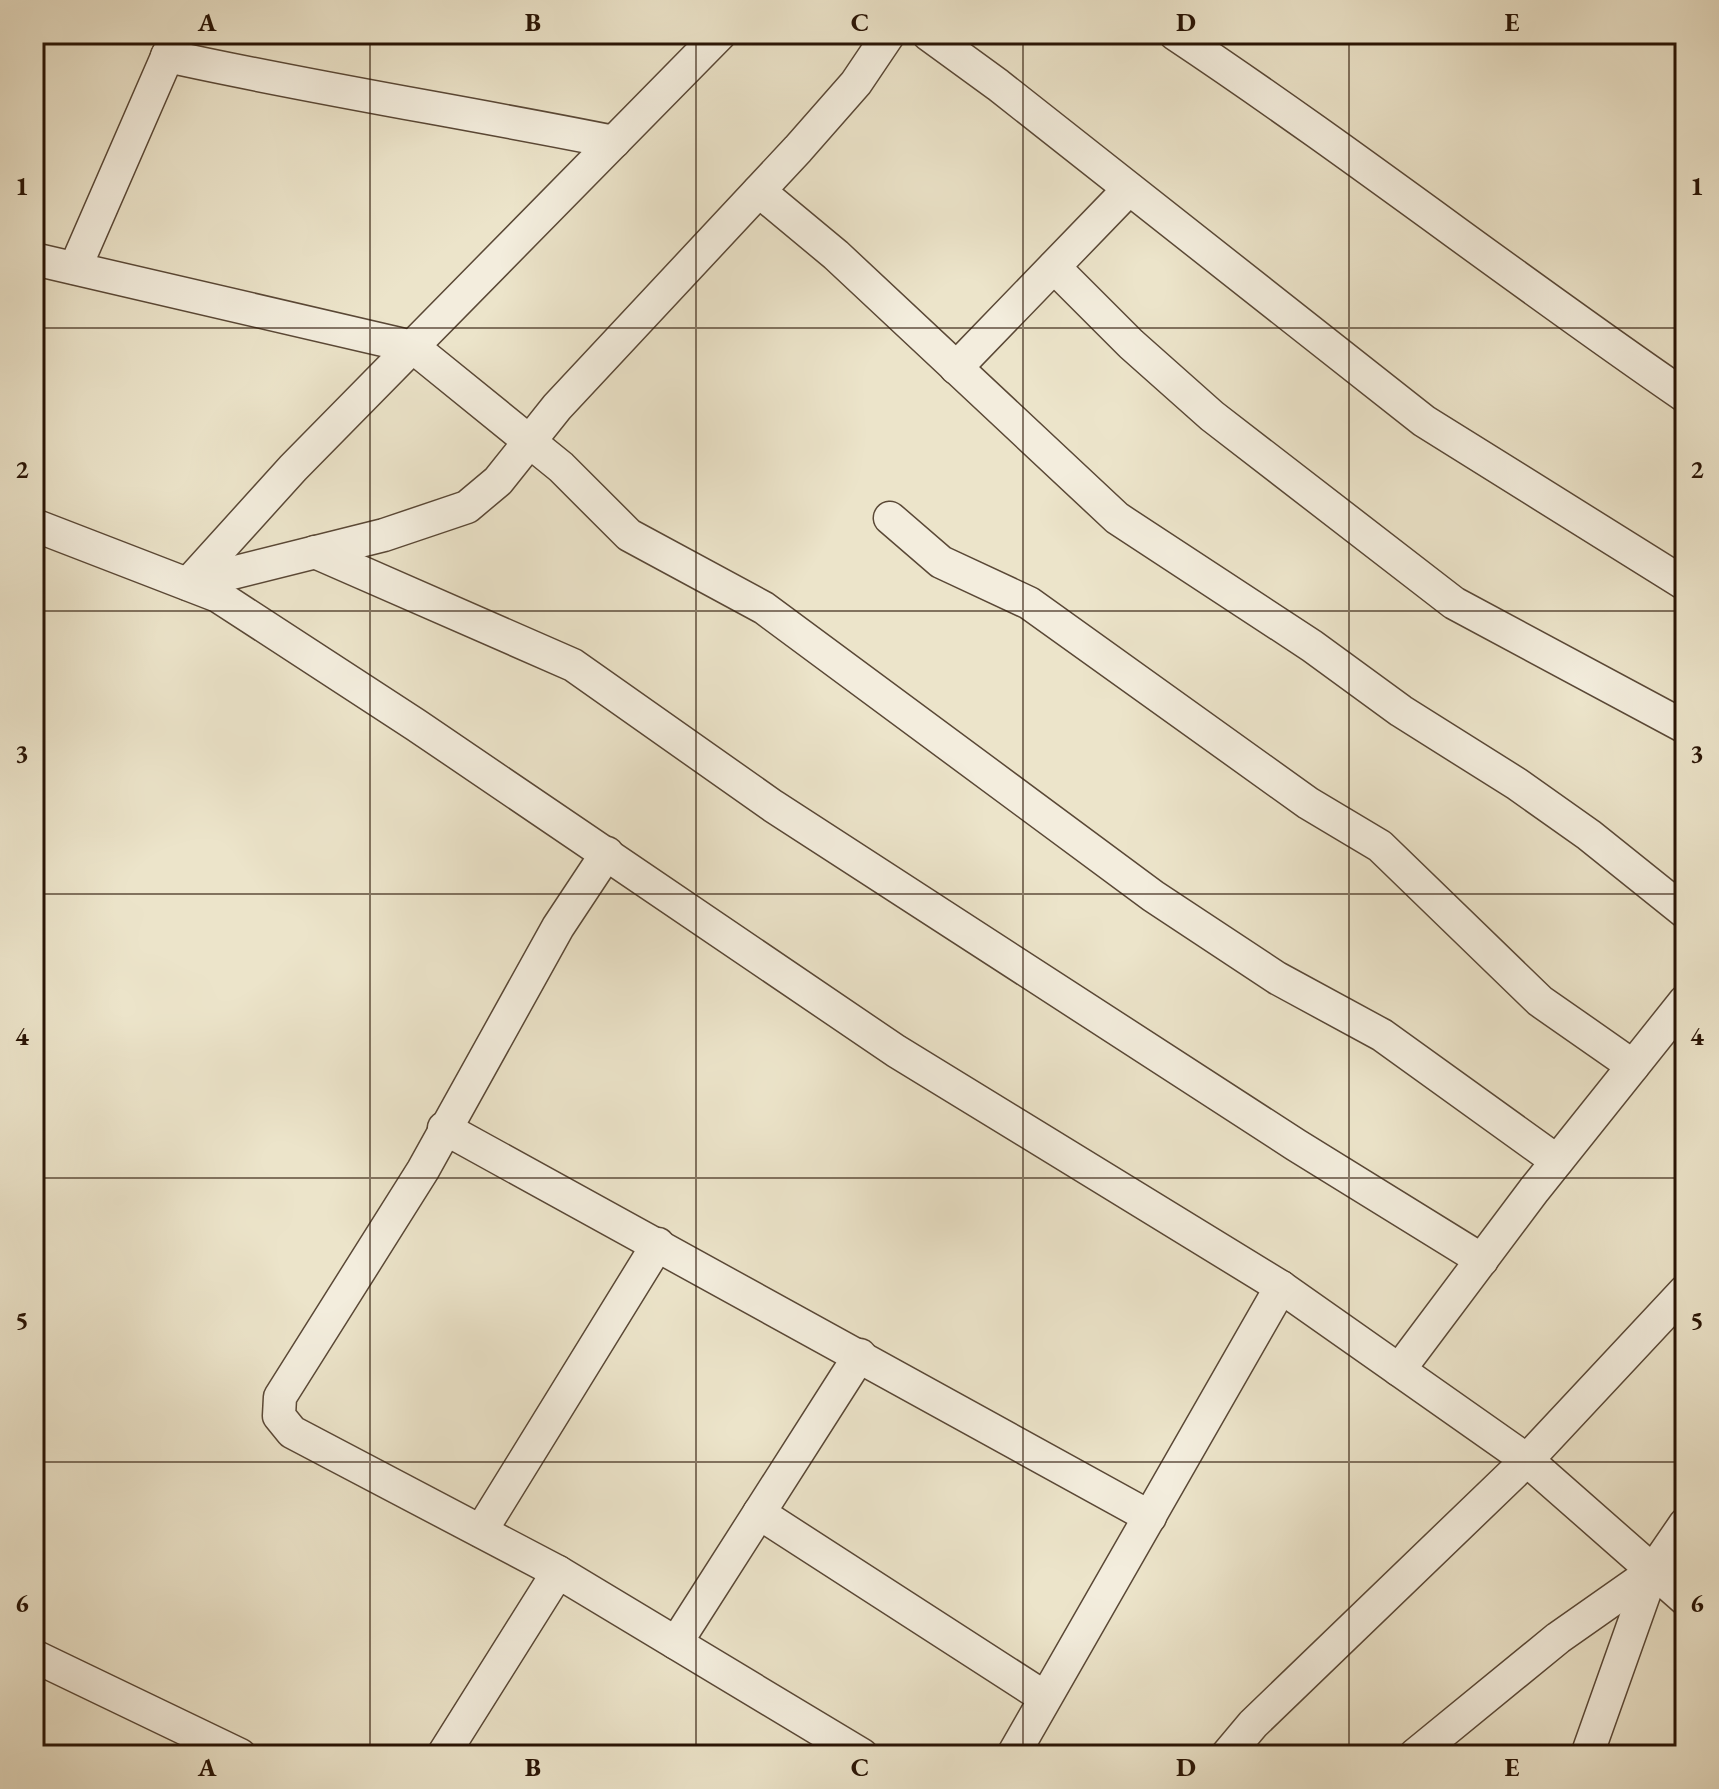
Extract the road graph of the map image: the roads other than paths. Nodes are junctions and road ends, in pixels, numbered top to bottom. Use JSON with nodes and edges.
{"nodes":[{"id":1,"x":720,"y":34,"type":"edge"},
{"id":2,"x":889,"y":34,"type":"edge"},
{"id":3,"x":928,"y":34,"type":"edge"},
{"id":4,"x":1175,"y":34,"type":"edge"},
{"id":5,"x":172,"y":45,"type":"edge"},
{"id":6,"x":614,"y":142,"type":"junction"},
{"id":7,"x":1129,"y":189,"type":"junction"},
{"id":8,"x":759,"y":191,"type":"junction"},
{"id":9,"x":34,"y":259,"type":"edge"},
{"id":10,"x":1054,"y":267,"type":"junction"},
{"id":11,"x":75,"y":268,"type":"junction"},
{"id":12,"x":413,"y":347,"type":"junction"},
{"id":13,"x":956,"y":368,"type":"junction"},
{"id":14,"x":1685,"y":396,"type":"edge"},
{"id":15,"x":531,"y":441,"type":"junction"},
{"id":16,"x":890,"y":518,"type":"dead end"},
{"id":17,"x":34,"y":525,"type":"edge"},
{"id":18,"x":315,"y":552,"type":"junction"},
{"id":19,"x":188,"y":584,"type":"junction"},
{"id":20,"x":1685,"y":584,"type":"edge"},
{"id":21,"x":1685,"y":727,"type":"edge"},
{"id":22,"x":607,"y":853,"type":"junction"},
{"id":23,"x":1685,"y":912,"type":"edge"},
{"id":24,"x":1685,"y":1001,"type":"edge"},
{"id":25,"x":1633,"y":1066,"type":"junction"},
{"id":26,"x":444,"y":1128,"type":"junction"},
{"id":27,"x":1557,"y":1161,"type":"junction"},
{"id":28,"x":658,"y":1244,"type":"junction"},
{"id":29,"x":1482,"y":1260,"type":"junction"},
{"id":30,"x":1281,"y":1287,"type":"junction"},
{"id":31,"x":1685,"y":1291,"type":"edge"},
{"id":32,"x":860,"y":1355,"type":"junction"},
{"id":33,"x":1399,"y":1370,"type":"junction"},
{"id":34,"x":1527,"y":1460,"type":"junction"},
{"id":35,"x":759,"y":1513,"type":"junction"},
{"id":36,"x":1150,"y":1517,"type":"junction"},
{"id":37,"x":1685,"y":1524,"type":"edge"},
{"id":38,"x":481,"y":1531,"type":"junction"},
{"id":39,"x":558,"y":1572,"type":"junction"},
{"id":40,"x":1652,"y":1572,"type":"junction"},
{"id":41,"x":1685,"y":1599,"type":"edge"},
{"id":42,"x":676,"y":1643,"type":"junction"},
{"id":43,"x":34,"y":1656,"type":"edge"},
{"id":44,"x":1044,"y":1697,"type":"junction"},
{"id":45,"x":240,"y":1755,"type":"edge"},
{"id":46,"x":443,"y":1755,"type":"edge"},
{"id":47,"x":862,"y":1755,"type":"edge"},
{"id":48,"x":1013,"y":1755,"type":"edge"},
{"id":49,"x":1227,"y":1755,"type":"edge"},
{"id":50,"x":1415,"y":1755,"type":"edge"},
{"id":51,"x":1587,"y":1755,"type":"edge"}],
"edges":[{"from":1,"to":6,"type":"street"},
{"from":2,"to":8,"type":"street"},
{"from":3,"to":7,"type":"street"},
{"from":4,"to":14,"type":"street"},
{"from":5,"to":6,"type":"street"},
{"from":5,"to":11,"type":"street"},
{"from":6,"to":12,"type":"street"},
{"from":7,"to":10,"type":"street"},
{"from":7,"to":20,"type":"street"},
{"from":8,"to":13,"type":"street"},
{"from":8,"to":15,"type":"street"},
{"from":9,"to":11,"type":"street"},
{"from":10,"to":13,"type":"street"},
{"from":10,"to":21,"type":"street"},
{"from":11,"to":12,"type":"street"},
{"from":12,"to":15,"type":"street"},
{"from":12,"to":19,"type":"street"},
{"from":13,"to":23,"type":"street"},
{"from":15,"to":18,"type":"street"},
{"from":15,"to":27,"type":"street"},
{"from":16,"to":25,"type":"street"},
{"from":17,"to":19,"type":"street"},
{"from":18,"to":19,"type":"street"},
{"from":18,"to":29,"type":"street"},
{"from":19,"to":22,"type":"street"},
{"from":22,"to":26,"type":"street"},
{"from":22,"to":30,"type":"street"},
{"from":24,"to":25,"type":"street"},
{"from":25,"to":27,"type":"street"},
{"from":26,"to":28,"type":"street"},
{"from":26,"to":38,"type":"street"},
{"from":27,"to":29,"type":"street"},
{"from":28,"to":32,"type":"street"},
{"from":28,"to":38,"type":"street"},
{"from":29,"to":33,"type":"street"},
{"from":30,"to":33,"type":"street"},
{"from":30,"to":36,"type":"street"},
{"from":31,"to":34,"type":"street"},
{"from":32,"to":35,"type":"street"},
{"from":32,"to":36,"type":"street"},
{"from":33,"to":34,"type":"street"},
{"from":34,"to":40,"type":"street"},
{"from":34,"to":49,"type":"street"},
{"from":35,"to":42,"type":"street"},
{"from":35,"to":44,"type":"street"},
{"from":36,"to":44,"type":"street"},
{"from":37,"to":40,"type":"street"},
{"from":38,"to":39,"type":"street"},
{"from":39,"to":42,"type":"street"},
{"from":39,"to":46,"type":"street"},
{"from":40,"to":41,"type":"street"},
{"from":40,"to":50,"type":"street"},
{"from":40,"to":51,"type":"street"},
{"from":42,"to":47,"type":"street"},
{"from":43,"to":45,"type":"street"},
{"from":44,"to":48,"type":"street"}]}
